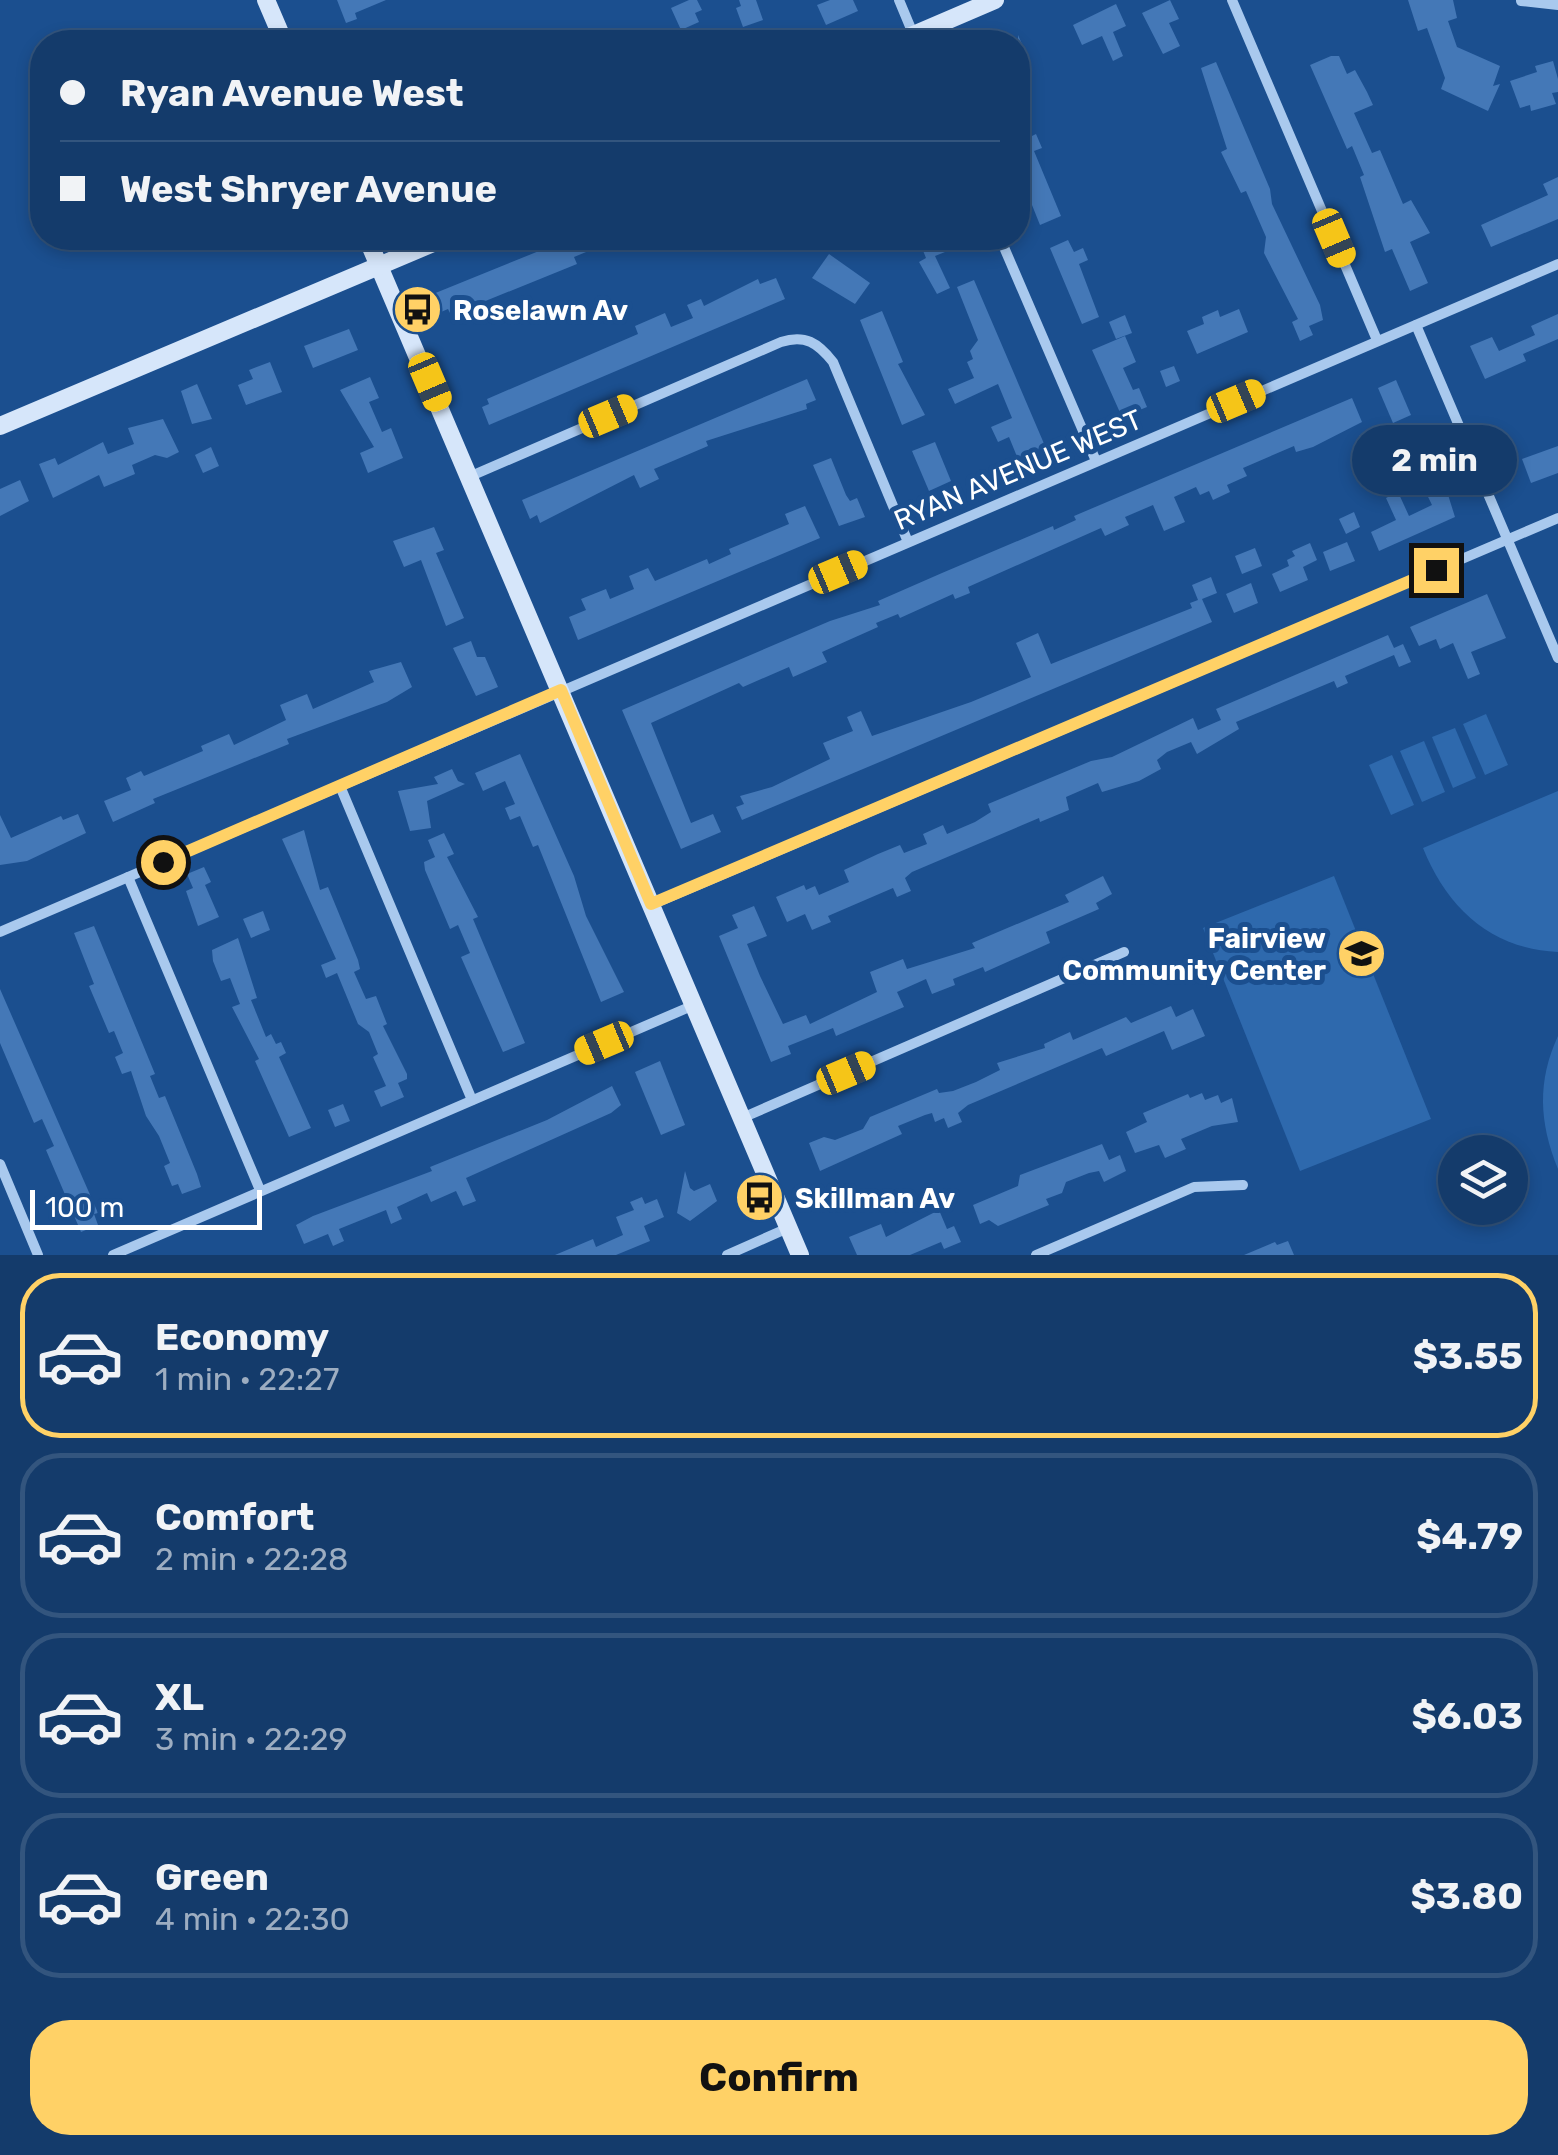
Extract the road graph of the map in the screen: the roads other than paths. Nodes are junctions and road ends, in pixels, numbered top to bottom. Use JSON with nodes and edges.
{"nodes":[{"id":1,"x":266,"y":0,"type":"edge"},
{"id":2,"x":899,"y":0,"type":"edge"},
{"id":3,"x":996,"y":0,"type":"edge"},
{"id":4,"x":1232,"y":0,"type":"edge"},
{"id":5,"x":1520,"y":1,"type":"edge"},
{"id":6,"x":1558,"y":5,"type":"edge"},
{"id":7,"x":279,"y":30,"type":"edge"},
{"id":8,"x":906,"y":30,"type":"edge"},
{"id":9,"x":931,"y":30,"type":"edge"},
{"id":10,"x":373,"y":250,"type":"edge"},
{"id":11,"x":417,"y":250,"type":"edge"},
{"id":12,"x":1005,"y":250,"type":"edge"},
{"id":13,"x":1558,"y":264,"type":"edge"},
{"id":14,"x":380,"y":266,"type":"junction"},
{"id":15,"x":1416,"y":324,"type":"junction"},
{"id":16,"x":1377,"y":340,"type":"junction"},
{"id":17,"x":0,"y":426,"type":"edge"},
{"id":18,"x":1096,"y":461,"type":"junction"},
{"id":19,"x":470,"y":476,"type":"junction"},
{"id":20,"x":1558,"y":518,"type":"edge"},
{"id":21,"x":1507,"y":540,"type":"junction"},
{"id":22,"x":908,"y":542,"type":"junction"},
{"id":23,"x":1558,"y":658,"type":"edge"},
{"id":24,"x":561,"y":690,"type":"junction"},
{"id":25,"x":340,"y":786,"type":"junction"},
{"id":26,"x":128,"y":877,"type":"junction"},
{"id":27,"x":651,"y":904,"type":"junction"},
{"id":28,"x":0,"y":932,"type":"edge"},
{"id":29,"x":1124,"y":952,"type":"dead end"},
{"id":30,"x":694,"y":1005,"type":"junction"},
{"id":31,"x":472,"y":1100,"type":"junction"},
{"id":32,"x":742,"y":1118,"type":"junction"},
{"id":33,"x":0,"y":1164,"type":"edge"},
{"id":34,"x":1243,"y":1184,"type":"dead end"},
{"id":35,"x":260,"y":1190,"type":"junction"},
{"id":36,"x":788,"y":1228,"type":"junction"},
{"id":37,"x":38,"y":1255,"type":"edge"},
{"id":38,"x":113,"y":1255,"type":"edge"},
{"id":39,"x":727,"y":1255,"type":"edge"},
{"id":40,"x":800,"y":1255,"type":"edge"},
{"id":41,"x":1036,"y":1255,"type":"edge"}],
"edges":[{"from":1,"to":7,"type":"street"},
{"from":2,"to":8,"type":"street"},
{"from":3,"to":9,"type":"street"},
{"from":4,"to":16,"type":"street"},
{"from":5,"to":6,"type":"street"},
{"from":10,"to":14,"type":"street"},
{"from":11,"to":14,"type":"street"},
{"from":12,"to":18,"type":"street"},
{"from":13,"to":15,"type":"street","name":"RYAN AVENUE WEST"},
{"from":14,"to":17,"type":"street"},
{"from":14,"to":19,"type":"street"},
{"from":15,"to":16,"type":"street","name":"RYAN AVENUE WEST"},
{"from":15,"to":21,"type":"street"},
{"from":16,"to":18,"type":"street","name":"RYAN AVENUE WEST"},
{"from":18,"to":22,"type":"street","name":"RYAN AVENUE WEST"},
{"from":19,"to":22,"type":"street"},
{"from":19,"to":24,"type":"street"},
{"from":20,"to":21,"type":"street"},
{"from":21,"to":23,"type":"street"},
{"from":21,"to":27,"type":"street"},
{"from":22,"to":24,"type":"street","name":"RYAN AVENUE WEST"},
{"from":24,"to":25,"type":"street","name":"RYAN AVENUE WEST"},
{"from":24,"to":27,"type":"street"},
{"from":25,"to":26,"type":"street","name":"RYAN AVENUE WEST"},
{"from":25,"to":31,"type":"street"},
{"from":26,"to":28,"type":"street","name":"RYAN AVENUE WEST"},
{"from":26,"to":35,"type":"street"},
{"from":27,"to":30,"type":"street"},
{"from":29,"to":32,"type":"street"},
{"from":30,"to":31,"type":"street"},
{"from":30,"to":32,"type":"street"},
{"from":31,"to":35,"type":"street"},
{"from":32,"to":36,"type":"street"},
{"from":33,"to":37,"type":"street"},
{"from":34,"to":41,"type":"street"},
{"from":35,"to":38,"type":"street"},
{"from":36,"to":39,"type":"street"},
{"from":36,"to":40,"type":"street"}]}
